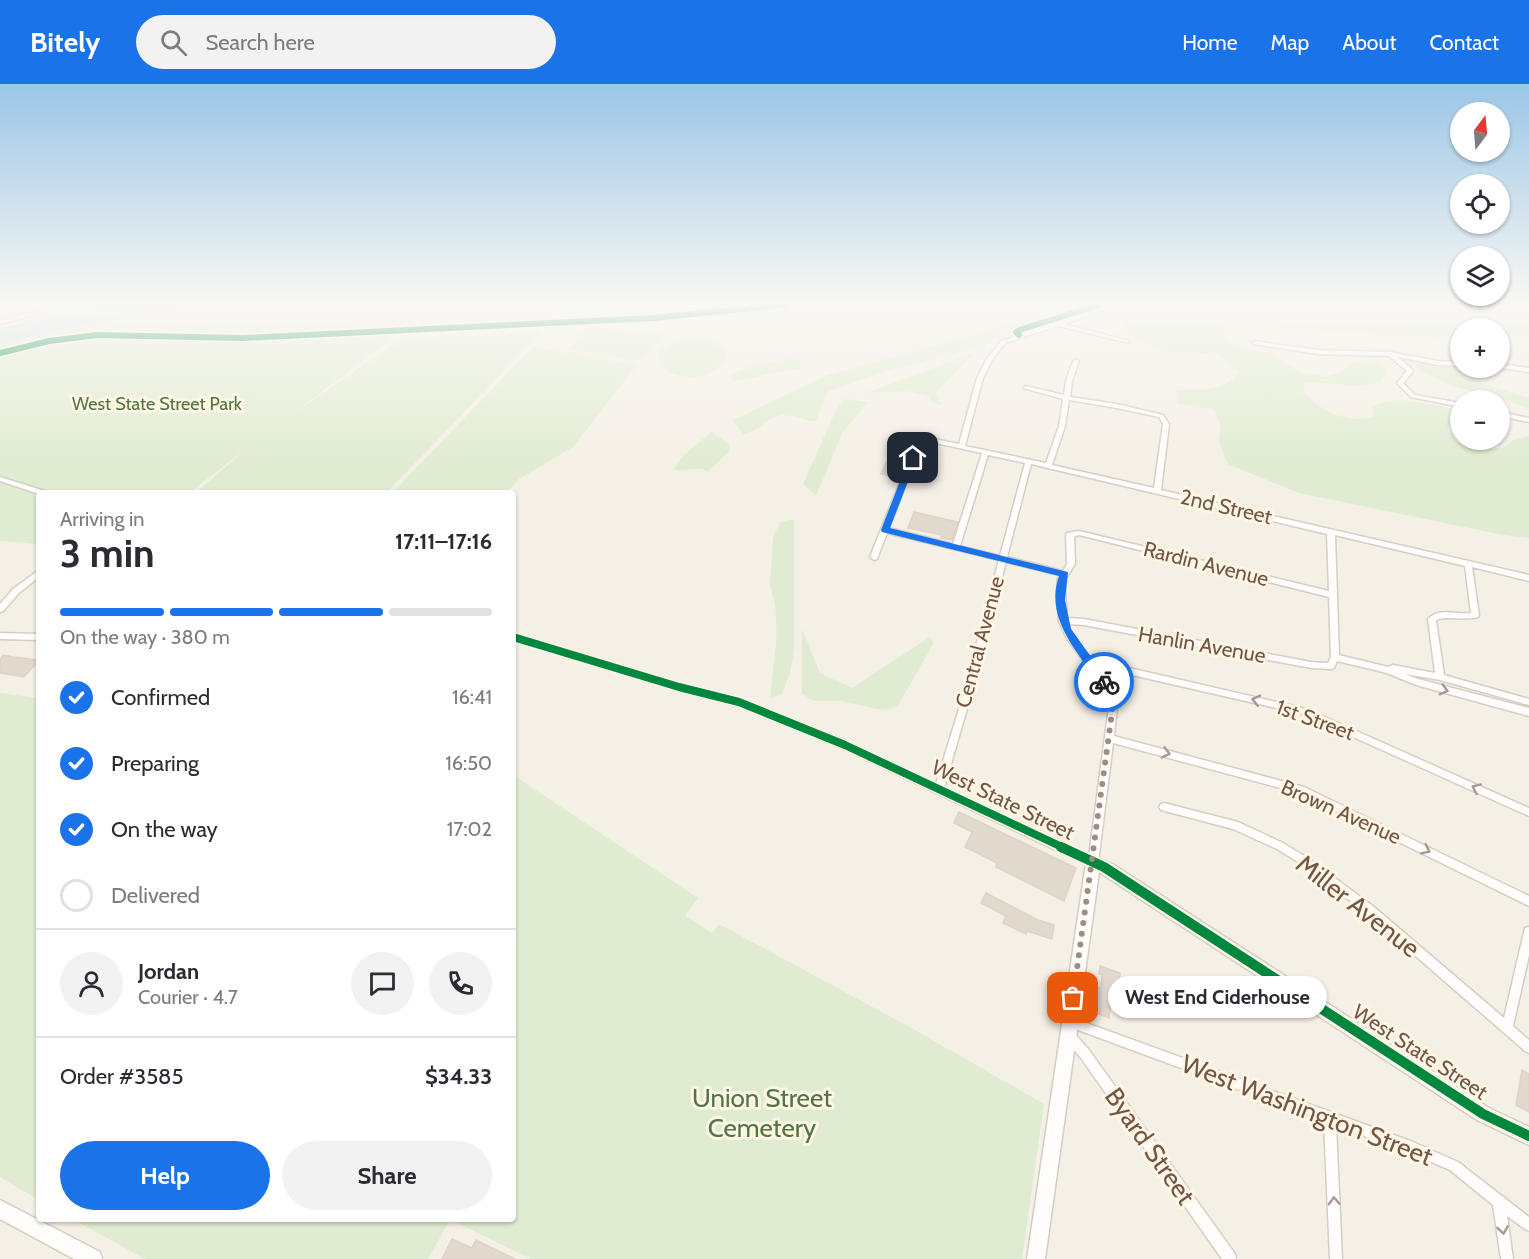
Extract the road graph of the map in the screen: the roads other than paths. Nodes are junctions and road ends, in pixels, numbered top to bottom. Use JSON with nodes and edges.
{"nodes":[{"id":1,"x":991,"y":360,"type":"edge"},
{"id":2,"x":1397,"y":360,"type":"edge"},
{"id":3,"x":1417,"y":360,"type":"edge"},
{"id":4,"x":1076,"y":361,"type":"dead end"},
{"id":5,"x":1450,"y":363,"type":"edge"},
{"id":6,"x":1510,"y":367,"type":"edge"},
{"id":7,"x":1529,"y":370,"type":"edge"},
{"id":8,"x":1026,"y":388,"type":"dead end"},
{"id":9,"x":1066,"y":398,"type":"junction"},
{"id":10,"x":1450,"y":403,"type":"edge"},
{"id":11,"x":1510,"y":416,"type":"edge"},
{"id":12,"x":1529,"y":420,"type":"edge"},
{"id":13,"x":922,"y":440,"type":"joint"},
{"id":14,"x":962,"y":446,"type":"junction"},
{"id":15,"x":986,"y":452,"type":"junction"},
{"id":16,"x":1029,"y":461,"type":"junction"},
{"id":17,"x":1048,"y":465,"type":"junction"},
{"id":18,"x":0,"y":480,"type":"edge"},
{"id":19,"x":36,"y":491,"type":"edge"},
{"id":20,"x":1156,"y":491,"type":"junction"},
{"id":21,"x":885,"y":530,"type":"junction"},
{"id":22,"x":1331,"y":532,"type":"junction"},
{"id":23,"x":956,"y":547,"type":"junction"},
{"id":24,"x":874,"y":557,"type":"dead end"},
{"id":25,"x":1002,"y":559,"type":"junction"},
{"id":26,"x":1468,"y":563,"type":"junction"},
{"id":27,"x":1065,"y":574,"type":"junction"},
{"id":28,"x":36,"y":575,"type":"edge"},
{"id":29,"x":1529,"y":578,"type":"edge"},
{"id":30,"x":1333,"y":595,"type":"junction"},
{"id":31,"x":0,"y":609,"type":"edge"},
{"id":32,"x":1063,"y":621,"type":"junction"},
{"id":33,"x":0,"y":636,"type":"edge"},
{"id":34,"x":36,"y":637,"type":"edge"},
{"id":35,"x":516,"y":638,"type":"edge"},
{"id":36,"x":1335,"y":657,"type":"junction"},
{"id":37,"x":1090,"y":664,"type":"junction"},
{"id":38,"x":1389,"y":670,"type":"junction"},
{"id":39,"x":1440,"y":677,"type":"junction"},
{"id":40,"x":1529,"y":702,"type":"edge"},
{"id":41,"x":1529,"y":712,"type":"edge"},
{"id":42,"x":1109,"y":738,"type":"junction"},
{"id":43,"x":939,"y":788,"type":"junction"},
{"id":44,"x":1164,"y":807,"type":"dead end"},
{"id":45,"x":1529,"y":812,"type":"edge"},
{"id":46,"x":1093,"y":863,"type":"junction"},
{"id":47,"x":1529,"y":901,"type":"edge"},
{"id":48,"x":1529,"y":932,"type":"edge"},
{"id":49,"x":1069,"y":1028,"type":"junction"},
{"id":50,"x":1507,"y":1028,"type":"junction"},
{"id":51,"x":1529,"y":1047,"type":"edge"},
{"id":52,"x":1330,"y":1118,"type":"junction"},
{"id":53,"x":1529,"y":1136,"type":"edge"},
{"id":54,"x":1498,"y":1201,"type":"junction"},
{"id":55,"x":0,"y":1209,"type":"edge"},
{"id":56,"x":1529,"y":1225,"type":"edge"},
{"id":57,"x":90,"y":1258,"type":"edge"},
{"id":58,"x":1036,"y":1259,"type":"edge"},
{"id":59,"x":1230,"y":1259,"type":"edge"},
{"id":60,"x":1336,"y":1259,"type":"edge"},
{"id":61,"x":1508,"y":1259,"type":"edge"}],
"edges":[{"from":1,"to":14,"type":"street"},
{"from":2,"to":10,"type":"street"},
{"from":3,"to":5,"type":"street"},
{"from":4,"to":9,"type":"street"},
{"from":6,"to":7,"type":"street"},
{"from":8,"to":9,"type":"street"},
{"from":9,"to":17,"type":"street"},
{"from":9,"to":20,"type":"street"},
{"from":11,"to":12,"type":"street"},
{"from":13,"to":14,"type":"street","name":"2nd Street"},
{"from":13,"to":21,"type":"street"},
{"from":14,"to":15,"type":"street","name":"2nd Street"},
{"from":15,"to":16,"type":"street","name":"2nd Street"},
{"from":15,"to":23,"type":"street"},
{"from":16,"to":17,"type":"street","name":"2nd Street"},
{"from":16,"to":25,"type":"street","name":"Central Avenue"},
{"from":17,"to":20,"type":"street","name":"2nd Street"},
{"from":18,"to":19,"type":"street"},
{"from":20,"to":22,"type":"street","name":"2nd Street"},
{"from":21,"to":23,"type":"street"},
{"from":21,"to":24,"type":"street"},
{"from":22,"to":26,"type":"street","name":"2nd Street"},
{"from":22,"to":30,"type":"street"},
{"from":23,"to":25,"type":"street"},
{"from":25,"to":27,"type":"street"},
{"from":25,"to":43,"type":"street","name":"Central Avenue"},
{"from":26,"to":29,"type":"street","name":"2nd Street"},
{"from":26,"to":39,"type":"street"},
{"from":27,"to":30,"type":"street","name":"Rardin Avenue"},
{"from":27,"to":32,"type":"street"},
{"from":28,"to":31,"type":"street"},
{"from":30,"to":36,"type":"street"},
{"from":32,"to":36,"type":"street","name":"Hanlin Avenue"},
{"from":32,"to":37,"type":"street"},
{"from":33,"to":34,"type":"street"},
{"from":35,"to":43,"type":"street","name":"West State Street"},
{"from":36,"to":38,"type":"street"},
{"from":37,"to":42,"type":"street"},
{"from":45,"to":37,"type":"street","name":"1st Street","one_way":true},
{"from":38,"to":39,"type":"street"},
{"from":38,"to":41,"type":"street","one_way":true},
{"from":39,"to":40,"type":"street"},
{"from":42,"to":46,"type":"street"},
{"from":42,"to":47,"type":"street","name":"Brown Avenue","one_way":true},
{"from":43,"to":46,"type":"street","name":"West State Street"},
{"from":44,"to":50,"type":"street","name":"Miller Avenue"},
{"from":46,"to":49,"type":"street"},
{"from":46,"to":53,"type":"street","name":"West State Street"},
{"from":48,"to":50,"type":"street"},
{"from":49,"to":52,"type":"street","name":"West Washington Street"},
{"from":49,"to":58,"type":"street"},
{"from":49,"to":59,"type":"street","name":"Byard Street"},
{"from":50,"to":51,"type":"street","name":"Miller Avenue"},
{"from":52,"to":54,"type":"street","name":"West Washington Street"},
{"from":60,"to":52,"type":"street","one_way":true},
{"from":54,"to":56,"type":"street","name":"West Washington Street"},
{"from":54,"to":61,"type":"street","one_way":true},
{"from":55,"to":57,"type":"street"}]}
